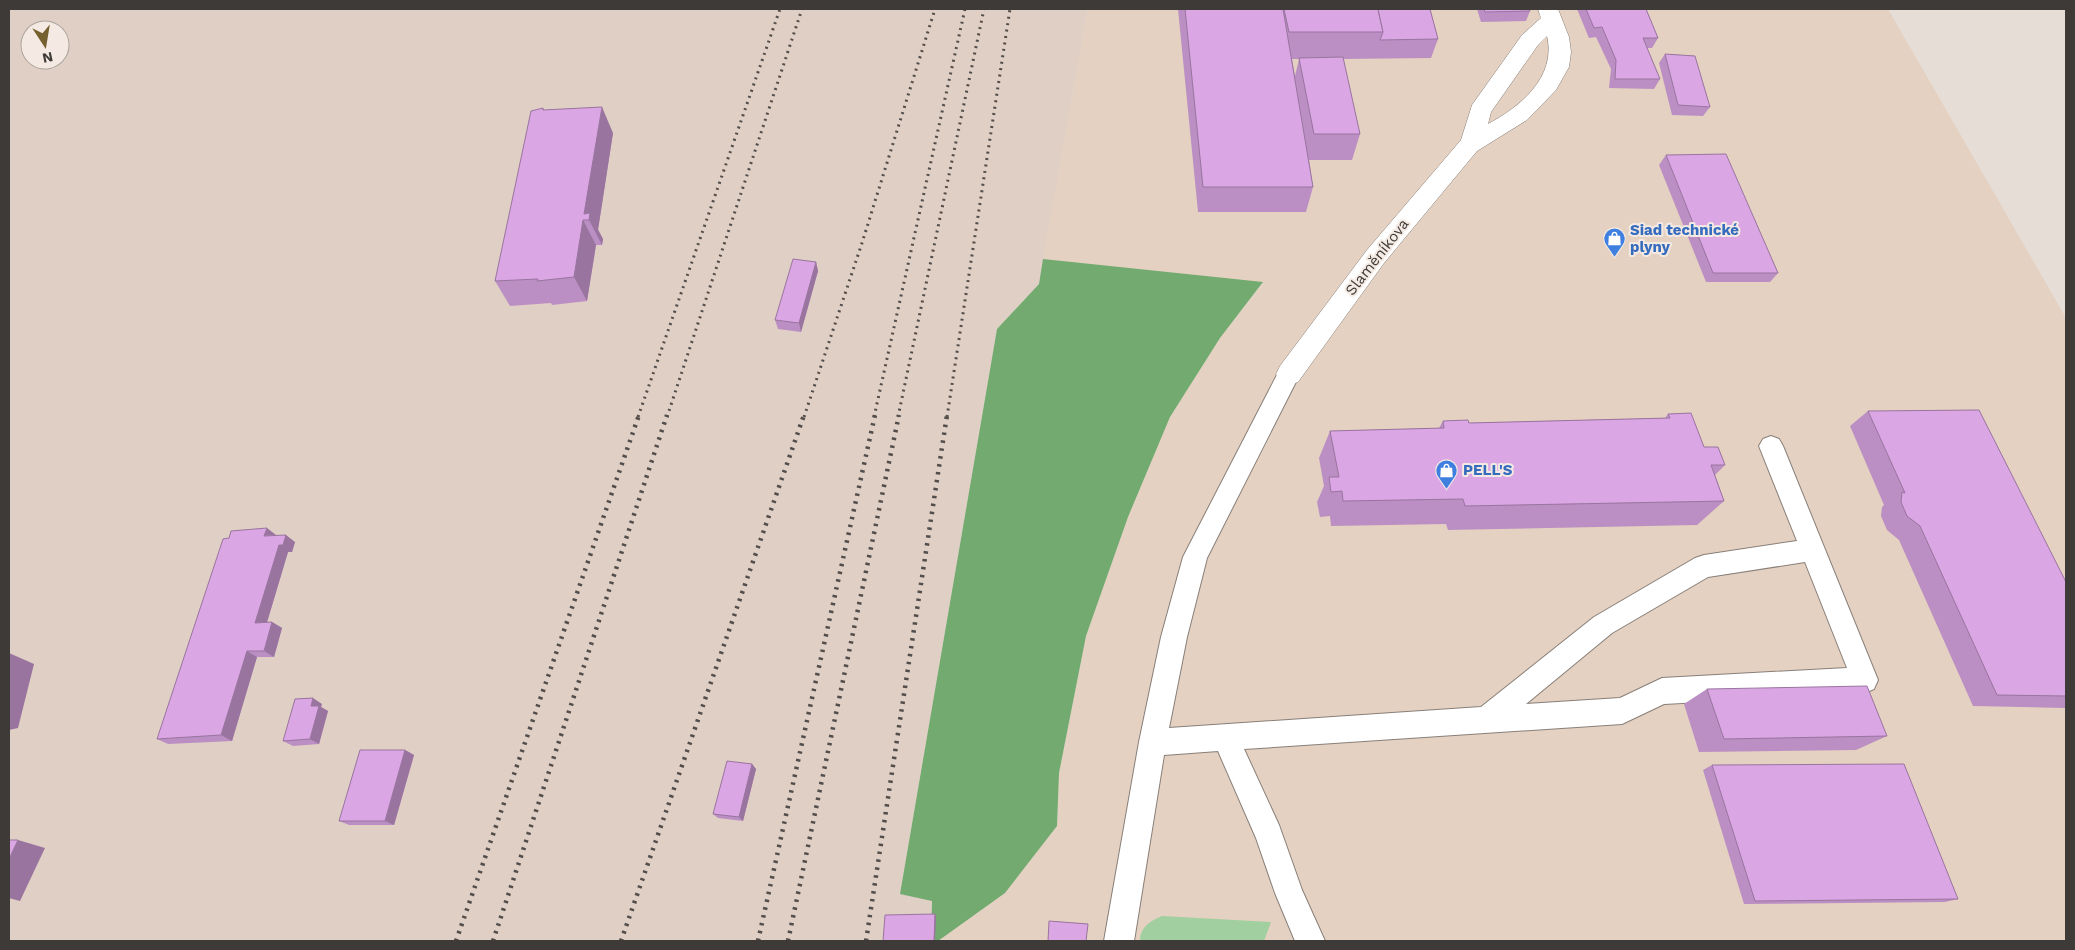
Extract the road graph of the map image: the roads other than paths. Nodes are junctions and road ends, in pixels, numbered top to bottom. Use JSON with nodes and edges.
{"nodes":[{"id":1,"x":1550,"y":14,"type":"edge"},
{"id":2,"x":1471,"y":143,"type":"junction"},
{"id":3,"x":1289,"y":374,"type":"joint"},
{"id":4,"x":1770,"y":446,"type":"dead end"},
{"id":5,"x":1813,"y":550,"type":"junction"},
{"id":6,"x":1486,"y":720,"type":"junction"},
{"id":7,"x":1225,"y":737,"type":"junction"},
{"id":8,"x":1153,"y":742,"type":"junction"},
{"id":9,"x":1119,"y":941,"type":"edge"},
{"id":10,"x":1310,"y":941,"type":"edge"}],
"edges":[{"from":1,"to":2,"type":"street","name":"Slaměníkova"},
{"from":1,"to":2,"type":"street","name":"Slaměníkova"},
{"from":2,"to":3,"type":"street","name":"Slaměníkova"},
{"from":3,"to":8,"type":"lane"},
{"from":4,"to":5,"type":"lane"},
{"from":5,"to":6,"type":"lane"},
{"from":5,"to":6,"type":"lane"},
{"from":6,"to":7,"type":"lane"},
{"from":7,"to":8,"type":"lane"},
{"from":7,"to":10,"type":"lane"},
{"from":8,"to":9,"type":"lane"}]}
